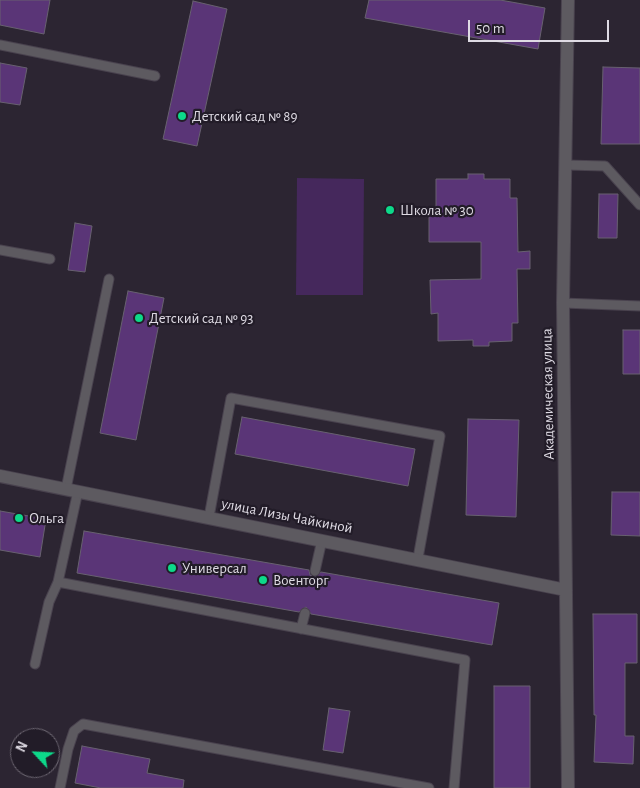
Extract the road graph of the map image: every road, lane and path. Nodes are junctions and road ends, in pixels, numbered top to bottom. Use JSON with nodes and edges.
{"nodes":[{"id":1,"x":568,"y":0,"type":"edge"},
{"id":2,"x":0,"y":45,"type":"edge"},
{"id":3,"x":155,"y":76,"type":"dead end"},
{"id":4,"x":566,"y":165,"type":"junction"},
{"id":5,"x":640,"y":205,"type":"edge"},
{"id":6,"x":0,"y":250,"type":"edge"},
{"id":7,"x":50,"y":260,"type":"dead end"},
{"id":8,"x":109,"y":279,"type":"dead end"},
{"id":9,"x":563,"y":303,"type":"junction"},
{"id":10,"x":640,"y":306,"type":"edge"},
{"id":11,"x":0,"y":476,"type":"edge"},
{"id":12,"x":72,"y":490,"type":"junction"},
{"id":13,"x":209,"y":517,"type":"junction"},
{"id":14,"x":322,"y":540,"type":"junction"},
{"id":15,"x":418,"y":558,"type":"junction"},
{"id":16,"x":315,"y":571,"type":"dead end"},
{"id":17,"x":58,"y":582,"type":"junction"},
{"id":18,"x":566,"y":590,"type":"junction"},
{"id":19,"x":305,"y":613,"type":"dead end"},
{"id":20,"x":302,"y":629,"type":"junction"},
{"id":21,"x":35,"y":664,"type":"dead end"},
{"id":22,"x":60,"y":788,"type":"edge"},
{"id":23,"x":429,"y":788,"type":"edge"},
{"id":24,"x":454,"y":788,"type":"edge"},
{"id":25,"x":568,"y":788,"type":"edge"}],
"edges":[{"from":1,"to":4,"type":"street","name":"Академическая улица"},
{"from":2,"to":3,"type":"lane"},
{"from":4,"to":5,"type":"lane"},
{"from":4,"to":9,"type":"street","name":"Академическая улица"},
{"from":6,"to":7,"type":"lane"},
{"from":8,"to":12,"type":"lane"},
{"from":9,"to":10,"type":"lane"},
{"from":9,"to":18,"type":"street","name":"Академическая улица"},
{"from":11,"to":12,"type":"street","name":"улица Лизы Чайкиной"},
{"from":12,"to":13,"type":"street","name":"улица Лизы Чайкиной"},
{"from":12,"to":17,"type":"lane"},
{"from":13,"to":14,"type":"street","name":"улица Лизы Чайкиной"},
{"from":13,"to":15,"type":"lane"},
{"from":14,"to":15,"type":"street","name":"улица Лизы Чайкиной"},
{"from":14,"to":16,"type":"lane"},
{"from":15,"to":18,"type":"street","name":"улица Лизы Чайкиной"},
{"from":17,"to":20,"type":"lane"},
{"from":17,"to":21,"type":"lane"},
{"from":18,"to":25,"type":"street","name":"Академическая улица"},
{"from":19,"to":20,"type":"lane"},
{"from":20,"to":24,"type":"lane"},
{"from":22,"to":23,"type":"lane"}]}
